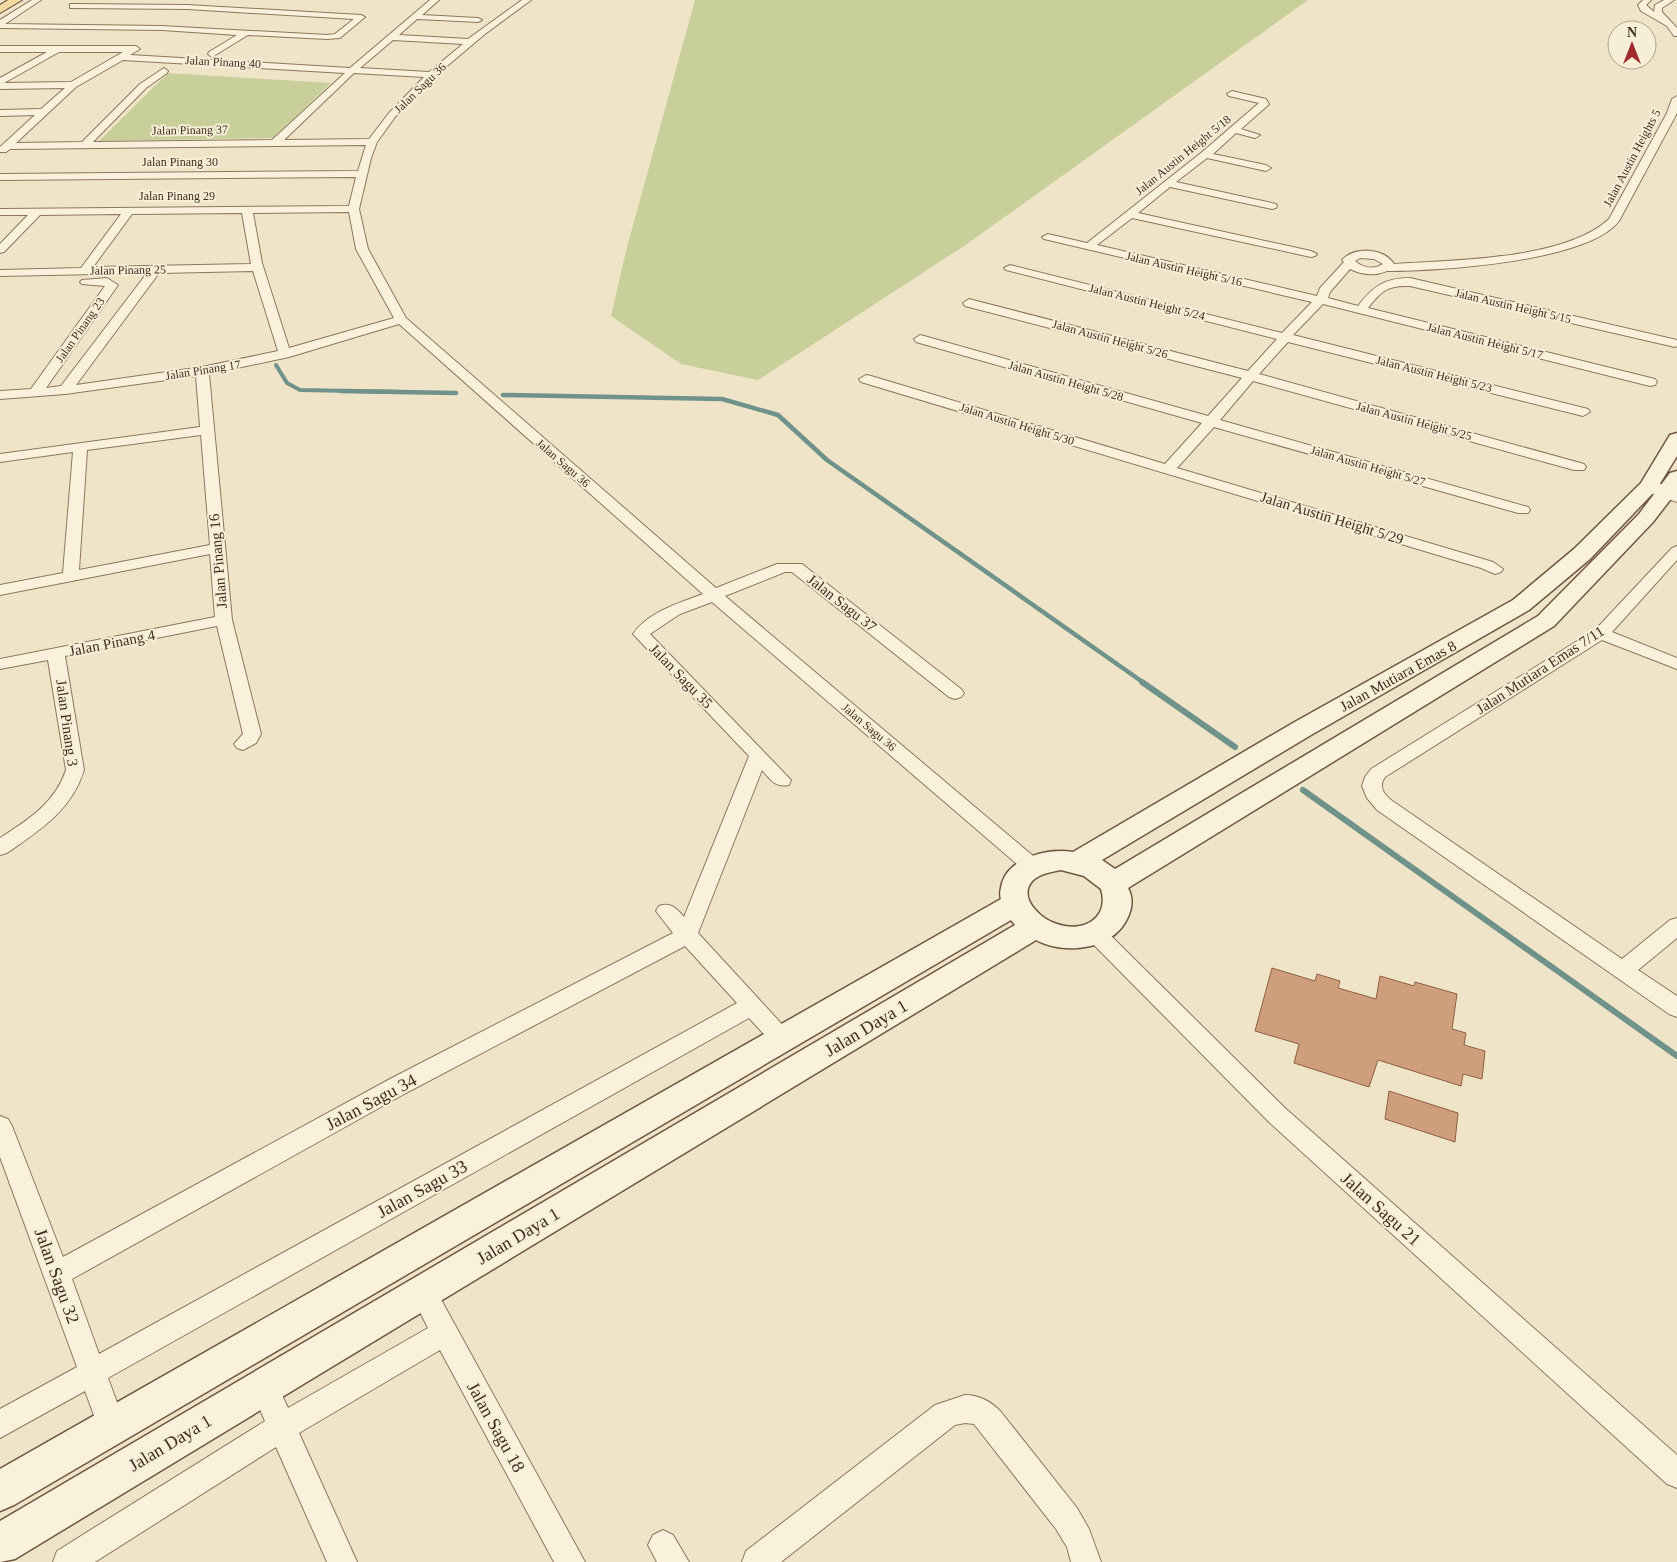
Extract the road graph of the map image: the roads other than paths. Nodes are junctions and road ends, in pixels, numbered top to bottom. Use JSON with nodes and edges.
{"nodes":[{"id":1,"x":16,"y":0,"type":"edge"},
{"id":2,"x":37,"y":0,"type":"edge"},
{"id":3,"x":195,"y":0,"type":"edge"},
{"id":4,"x":436,"y":0,"type":"edge"},
{"id":5,"x":527,"y":0,"type":"edge"},
{"id":6,"x":1647,"y":0,"type":"edge"},
{"id":7,"x":1670,"y":0,"type":"edge"},
{"id":8,"x":73,"y":6,"type":"dead end"},
{"id":9,"x":187,"y":7,"type":"junction"},
{"id":10,"x":0,"y":10,"type":"edge"},
{"id":11,"x":176,"y":16,"type":"dead end"},
{"id":12,"x":414,"y":17,"type":"junction"},
{"id":13,"x":478,"y":20,"type":"dead end"},
{"id":14,"x":1664,"y":20,"type":"junction"},
{"id":15,"x":0,"y":25,"type":"edge"},
{"id":16,"x":165,"y":25,"type":"junction"},
{"id":17,"x":247,"y":32,"type":"junction"},
{"id":18,"x":1677,"y":34,"type":"edge"},
{"id":19,"x":390,"y":38,"type":"junction"},
{"id":20,"x":471,"y":42,"type":"junction"},
{"id":21,"x":140,"y":43,"type":"junction"},
{"id":22,"x":0,"y":49,"type":"edge"},
{"id":23,"x":57,"y":49,"type":"junction"},
{"id":24,"x":212,"y":54,"type":"junction"},
{"id":25,"x":121,"y":57,"type":"junction"},
{"id":26,"x":301,"y":59,"type":"dead end"},
{"id":27,"x":37,"y":60,"type":"junction"},
{"id":28,"x":19,"y":61,"type":"dead end"},
{"id":29,"x":104,"y":68,"type":"junction"},
{"id":30,"x":120,"y":69,"type":"dead end"},
{"id":31,"x":354,"y":69,"type":"junction"},
{"id":32,"x":144,"y":70,"type":"dead end"},
{"id":33,"x":434,"y":73,"type":"junction"},
{"id":34,"x":0,"y":82,"type":"edge"},
{"id":35,"x":73,"y":85,"type":"junction"},
{"id":36,"x":0,"y":86,"type":"edge"},
{"id":37,"x":1232,"y":94,"type":"dead end"},
{"id":38,"x":1677,"y":99,"type":"edge"},
{"id":39,"x":42,"y":112,"type":"junction"},
{"id":40,"x":0,"y":113,"type":"edge"},
{"id":41,"x":1234,"y":130,"type":"junction"},
{"id":42,"x":1255,"y":135,"type":"dead end"},
{"id":43,"x":276,"y":142,"type":"junction"},
{"id":44,"x":372,"y":142,"type":"junction"},
{"id":45,"x":86,"y":144,"type":"junction"},
{"id":46,"x":4,"y":149,"type":"edge"},
{"id":47,"x":1205,"y":155,"type":"junction"},
{"id":48,"x":1266,"y":168,"type":"dead end"},
{"id":49,"x":361,"y":174,"type":"junction"},
{"id":50,"x":0,"y":177,"type":"edge"},
{"id":51,"x":1169,"y":184,"type":"junction"},
{"id":52,"x":1272,"y":206,"type":"dead end"},
{"id":53,"x":247,"y":209,"type":"junction"},
{"id":54,"x":354,"y":209,"type":"junction"},
{"id":55,"x":130,"y":210,"type":"junction"},
{"id":56,"x":0,"y":212,"type":"edge"},
{"id":57,"x":37,"y":212,"type":"junction"},
{"id":58,"x":1130,"y":214,"type":"junction"},
{"id":59,"x":1048,"y":237,"type":"dead end"},
{"id":60,"x":1088,"y":247,"type":"junction"},
{"id":61,"x":0,"y":250,"type":"edge"},
{"id":62,"x":1310,"y":254,"type":"dead end"},
{"id":63,"x":1349,"y":263,"type":"junction"},
{"id":64,"x":1385,"y":263,"type":"junction"},
{"id":65,"x":1434,"y":264,"type":"joint"},
{"id":66,"x":257,"y":267,"type":"junction"},
{"id":67,"x":1010,"y":268,"type":"dead end"},
{"id":68,"x":156,"y":269,"type":"junction"},
{"id":69,"x":84,"y":271,"type":"junction"},
{"id":70,"x":1367,"y":271,"type":"junction"},
{"id":71,"x":0,"y":273,"type":"edge"},
{"id":72,"x":0,"y":284,"type":"edge"},
{"id":73,"x":1322,"y":298,"type":"junction"},
{"id":74,"x":969,"y":302,"type":"dead end"},
{"id":75,"x":1361,"y":310,"type":"junction"},
{"id":76,"x":401,"y":320,"type":"junction"},
{"id":77,"x":1284,"y":337,"type":"junction"},
{"id":78,"x":920,"y":339,"type":"dead end"},
{"id":79,"x":1675,"y":343,"type":"dead end"},
{"id":80,"x":285,"y":354,"type":"junction"},
{"id":81,"x":202,"y":371,"type":"junction"},
{"id":82,"x":1250,"y":376,"type":"junction"},
{"id":83,"x":866,"y":379,"type":"dead end"},
{"id":84,"x":1650,"y":382,"type":"dead end"},
{"id":85,"x":65,"y":390,"type":"junction"},
{"id":86,"x":35,"y":393,"type":"junction"},
{"id":87,"x":0,"y":395,"type":"edge"},
{"id":88,"x":1583,"y":412,"type":"dead end"},
{"id":89,"x":1212,"y":422,"type":"junction"},
{"id":90,"x":207,"y":430,"type":"junction"},
{"id":91,"x":1677,"y":439,"type":"edge"},
{"id":92,"x":80,"y":448,"type":"junction"},
{"id":93,"x":0,"y":458,"type":"edge"},
{"id":94,"x":1578,"y":467,"type":"dead end"},
{"id":95,"x":1168,"y":469,"type":"junction"},
{"id":96,"x":1669,"y":488,"type":"edge"},
{"id":97,"x":1523,"y":510,"type":"dead end"},
{"id":98,"x":217,"y":548,"type":"junction"},
{"id":99,"x":1677,"y":551,"type":"edge"},
{"id":100,"x":1495,"y":569,"type":"dead end"},
{"id":101,"x":71,"y":576,"type":"junction"},
{"id":102,"x":0,"y":590,"type":"edge"},
{"id":103,"x":715,"y":596,"type":"junction"},
{"id":104,"x":224,"y":620,"type":"junction"},
{"id":105,"x":1601,"y":634,"type":"junction"},
{"id":106,"x":56,"y":654,"type":"junction"},
{"id":107,"x":0,"y":664,"type":"edge"},
{"id":108,"x":1677,"y":664,"type":"edge"},
{"id":109,"x":955,"y":693,"type":"dead end"},
{"id":110,"x":243,"y":744,"type":"dead end"},
{"id":111,"x":758,"y":756,"type":"junction"},
{"id":112,"x":782,"y":780,"type":"dead end"},
{"id":113,"x":0,"y":848,"type":"edge"},
{"id":114,"x":1077,"y":862,"type":"junction"},
{"id":115,"x":1032,"y":866,"type":"junction"},
{"id":116,"x":1112,"y":884,"type":"junction"},
{"id":117,"x":666,"y":911,"type":"dead end"},
{"id":118,"x":1025,"y":915,"type":"junction"},
{"id":119,"x":1677,"y":926,"type":"edge"},
{"id":120,"x":1095,"y":933,"type":"junction"},
{"id":121,"x":688,"y":935,"type":"junction"},
{"id":122,"x":1623,"y":970,"type":"junction"},
{"id":123,"x":751,"y":1006,"type":"junction"},
{"id":124,"x":1677,"y":1008,"type":"edge"},
{"id":125,"x":782,"y":1039,"type":"junction"},
{"id":126,"x":0,"y":1126,"type":"edge"},
{"id":127,"x":57,"y":1274,"type":"junction"},
{"id":128,"x":423,"y":1292,"type":"junction"},
{"id":129,"x":445,"y":1333,"type":"junction"},
{"id":130,"x":92,"y":1372,"type":"junction"},
{"id":131,"x":264,"y":1387,"type":"junction"},
{"id":132,"x":0,"y":1424,"type":"edge"},
{"id":133,"x":112,"y":1427,"type":"junction"},
{"id":134,"x":282,"y":1427,"type":"junction"},
{"id":135,"x":1677,"y":1474,"type":"edge"},
{"id":136,"x":0,"y":1491,"type":"edge"},
{"id":137,"x":0,"y":1544,"type":"edge"},
{"id":138,"x":68,"y":1562,"type":"edge"},
{"id":139,"x":342,"y":1562,"type":"edge"},
{"id":140,"x":570,"y":1562,"type":"edge"},
{"id":141,"x":757,"y":1562,"type":"edge"},
{"id":142,"x":1086,"y":1562,"type":"edge"}],
"edges":[{"from":1,"to":10,"type":"main road"},
{"from":2,"to":15,"type":"street"},
{"from":3,"to":9,"type":"street"},
{"from":4,"to":12,"type":"street"},
{"from":5,"to":20,"type":"street","name":"Jalan Sagu 36"},
{"from":6,"to":14,"type":"street"},
{"from":7,"to":14,"type":"street"},
{"from":8,"to":9,"type":"street"},
{"from":9,"to":11,"type":"street"},
{"from":9,"to":17,"type":"street"},
{"from":12,"to":13,"type":"street"},
{"from":12,"to":19,"type":"street"},
{"from":14,"to":18,"type":"street"},
{"from":15,"to":16,"type":"street"},
{"from":16,"to":17,"type":"street"},
{"from":16,"to":21,"type":"street"},
{"from":17,"to":24,"type":"street"},
{"from":19,"to":20,"type":"street"},
{"from":19,"to":31,"type":"street"},
{"from":20,"to":33,"type":"street","name":"Jalan Sagu 36"},
{"from":21,"to":23,"type":"street"},
{"from":21,"to":24,"type":"street"},
{"from":21,"to":25,"type":"street"},
{"from":22,"to":23,"type":"street"},
{"from":23,"to":27,"type":"street"},
{"from":24,"to":26,"type":"street"},
{"from":25,"to":29,"type":"street"},
{"from":25,"to":31,"type":"street"},
{"from":27,"to":28,"type":"street"},
{"from":27,"to":34,"type":"street"},
{"from":29,"to":30,"type":"street"},
{"from":29,"to":35,"type":"street"},
{"from":31,"to":33,"type":"street"},
{"from":31,"to":43,"type":"street"},
{"from":32,"to":45,"type":"street","name":"Jalan Pinang 40"},
{"from":33,"to":44,"type":"street","name":"Jalan Sagu 36"},
{"from":35,"to":36,"type":"street"},
{"from":35,"to":39,"type":"street"},
{"from":37,"to":41,"type":"street","name":"Jalan Austin Height 5/18"},
{"from":38,"to":65,"type":"street","name":"Jalan Austin Heights 5"},
{"from":39,"to":40,"type":"street"},
{"from":39,"to":46,"type":"street"},
{"from":41,"to":42,"type":"street"},
{"from":41,"to":47,"type":"street","name":"Jalan Austin Height 5/18"},
{"from":43,"to":44,"type":"street","name":"Jalan Pinang 37"},
{"from":43,"to":45,"type":"street","name":"Jalan Pinang 37"},
{"from":44,"to":49,"type":"street","name":"Jalan Sagu 36"},
{"from":45,"to":46,"type":"street","name":"Jalan Pinang 37"},
{"from":47,"to":48,"type":"street"},
{"from":47,"to":51,"type":"street","name":"Jalan Austin Height 5/18"},
{"from":49,"to":50,"type":"street","name":"Jalan Pinang 30"},
{"from":49,"to":54,"type":"street","name":"Jalan Sagu 36"},
{"from":51,"to":52,"type":"street"},
{"from":51,"to":58,"type":"street","name":"Jalan Austin Height 5/18"},
{"from":53,"to":54,"type":"street","name":"Jalan Pinang 29"},
{"from":53,"to":55,"type":"street","name":"Jalan Pinang 29"},
{"from":53,"to":66,"type":"street"},
{"from":54,"to":76,"type":"street","name":"Jalan Sagu 36"},
{"from":55,"to":57,"type":"street","name":"Jalan Pinang 29"},
{"from":55,"to":69,"type":"street"},
{"from":56,"to":57,"type":"street","name":"Jalan Pinang 29"},
{"from":57,"to":61,"type":"street"},
{"from":58,"to":60,"type":"street","name":"Jalan Austin Height 5/18"},
{"from":58,"to":62,"type":"street"},
{"from":59,"to":60,"type":"street","name":"Jalan Austin Height 5/16"},
{"from":60,"to":73,"type":"street","name":"Jalan Austin Height 5/16"},
{"from":63,"to":64,"type":"street"},
{"from":63,"to":70,"type":"street"},
{"from":63,"to":73,"type":"street"},
{"from":64,"to":65,"type":"street"},
{"from":64,"to":70,"type":"street"},
{"from":66,"to":68,"type":"street","name":"Jalan Pinang 25"},
{"from":66,"to":80,"type":"street"},
{"from":67,"to":77,"type":"street","name":"Jalan Austin Height 5/24"},
{"from":68,"to":69,"type":"street","name":"Jalan Pinang 25"},
{"from":68,"to":85,"type":"street"},
{"from":69,"to":71,"type":"street","name":"Jalan Pinang 25"},
{"from":70,"to":73,"type":"street"},
{"from":72,"to":86,"type":"street","name":"Jalan Pinang 23"},
{"from":73,"to":75,"type":"street","name":"Jalan Austin Height 5/17"},
{"from":73,"to":77,"type":"street"},
{"from":74,"to":82,"type":"street","name":"Jalan Austin Height 5/26"},
{"from":75,"to":79,"type":"street","name":"Jalan Austin Height 5/15"},
{"from":75,"to":84,"type":"street","name":"Jalan Austin Height 5/17"},
{"from":76,"to":80,"type":"street","name":"Jalan Pinang 17"},
{"from":76,"to":103,"type":"street","name":"Jalan Sagu 36"},
{"from":77,"to":82,"type":"street"},
{"from":77,"to":88,"type":"street","name":"Jalan Austin Height 5/23"},
{"from":78,"to":89,"type":"street","name":"Jalan Austin Height 5/28"},
{"from":80,"to":81,"type":"street","name":"Jalan Pinang 17"},
{"from":81,"to":85,"type":"street","name":"Jalan Pinang 17"},
{"from":81,"to":90,"type":"street","name":"Jalan Pinang 16"},
{"from":82,"to":89,"type":"street"},
{"from":82,"to":94,"type":"street","name":"Jalan Austin Height 5/25"},
{"from":83,"to":95,"type":"street","name":"Jalan Austin Height 5/30"},
{"from":85,"to":86,"type":"street","name":"Jalan Pinang 17"},
{"from":86,"to":87,"type":"street","name":"Jalan Pinang 17"},
{"from":89,"to":95,"type":"street"},
{"from":89,"to":97,"type":"street","name":"Jalan Austin Height 5/27"},
{"from":90,"to":92,"type":"street"},
{"from":90,"to":98,"type":"street","name":"Jalan Pinang 16"},
{"from":91,"to":96,"type":"main road","name":"Jalan Mutiara Emas 8"},
{"from":92,"to":93,"type":"street"},
{"from":92,"to":101,"type":"street"},
{"from":95,"to":100,"type":"street","name":"Jalan Austin Height 5/29"},
{"from":96,"to":114,"type":"main road","name":"Jalan Mutiara Emas 8"},
{"from":96,"to":116,"type":"main road","name":"Jalan Mutiara Emas 8"},
{"from":98,"to":101,"type":"street"},
{"from":98,"to":104,"type":"street","name":"Jalan Pinang 16"},
{"from":99,"to":105,"type":"street","name":"Jalan Mutiara Emas 7/11"},
{"from":101,"to":102,"type":"street"},
{"from":103,"to":109,"type":"street","name":"Jalan Sagu 37"},
{"from":103,"to":111,"type":"street","name":"Jalan Sagu 35"},
{"from":103,"to":115,"type":"street","name":"Jalan Sagu 36"},
{"from":104,"to":106,"type":"street","name":"Jalan Pinang 4"},
{"from":104,"to":110,"type":"street","name":"Jalan Pinang 16"},
{"from":105,"to":108,"type":"street"},
{"from":105,"to":122,"type":"street","name":"Jalan Mutiara Emas 7/11"},
{"from":106,"to":107,"type":"street","name":"Jalan Pinang 4"},
{"from":106,"to":113,"type":"street","name":"Jalan Pinang 3"},
{"from":111,"to":112,"type":"street","name":"Jalan Sagu 35"},
{"from":111,"to":121,"type":"street"},
{"from":114,"to":115,"type":"main road"},
{"from":114,"to":116,"type":"main road"},
{"from":115,"to":118,"type":"main road"},
{"from":116,"to":120,"type":"main road"},
{"from":117,"to":121,"type":"street"},
{"from":118,"to":120,"type":"main road"},
{"from":118,"to":125,"type":"main road","name":"Jalan Daya 1"},
{"from":118,"to":128,"type":"main road","name":"Jalan Daya 1"},
{"from":119,"to":122,"type":"street"},
{"from":120,"to":135,"type":"street","name":"Jalan Sagu 21"},
{"from":121,"to":123,"type":"street"},
{"from":121,"to":127,"type":"street","name":"Jalan Sagu 34"},
{"from":122,"to":124,"type":"street"},
{"from":123,"to":125,"type":"street"},
{"from":123,"to":130,"type":"street","name":"Jalan Sagu 33"},
{"from":125,"to":133,"type":"main road","name":"Jalan Daya 1"},
{"from":126,"to":127,"type":"street","name":"Jalan Sagu 32"},
{"from":127,"to":130,"type":"street","name":"Jalan Sagu 32"},
{"from":128,"to":129,"type":"street","name":"Jalan Sagu 18"},
{"from":128,"to":131,"type":"main road","name":"Jalan Daya 1"},
{"from":129,"to":134,"type":"street"},
{"from":129,"to":140,"type":"street","name":"Jalan Sagu 18"},
{"from":130,"to":132,"type":"street","name":"Jalan Sagu 33"},
{"from":130,"to":133,"type":"street","name":"Jalan Sagu 32"},
{"from":131,"to":134,"type":"street"},
{"from":131,"to":137,"type":"main road","name":"Jalan Daya 1"},
{"from":133,"to":136,"type":"main road","name":"Jalan Daya 1"},
{"from":134,"to":138,"type":"street"},
{"from":134,"to":139,"type":"street"},
{"from":141,"to":142,"type":"street"}]}
